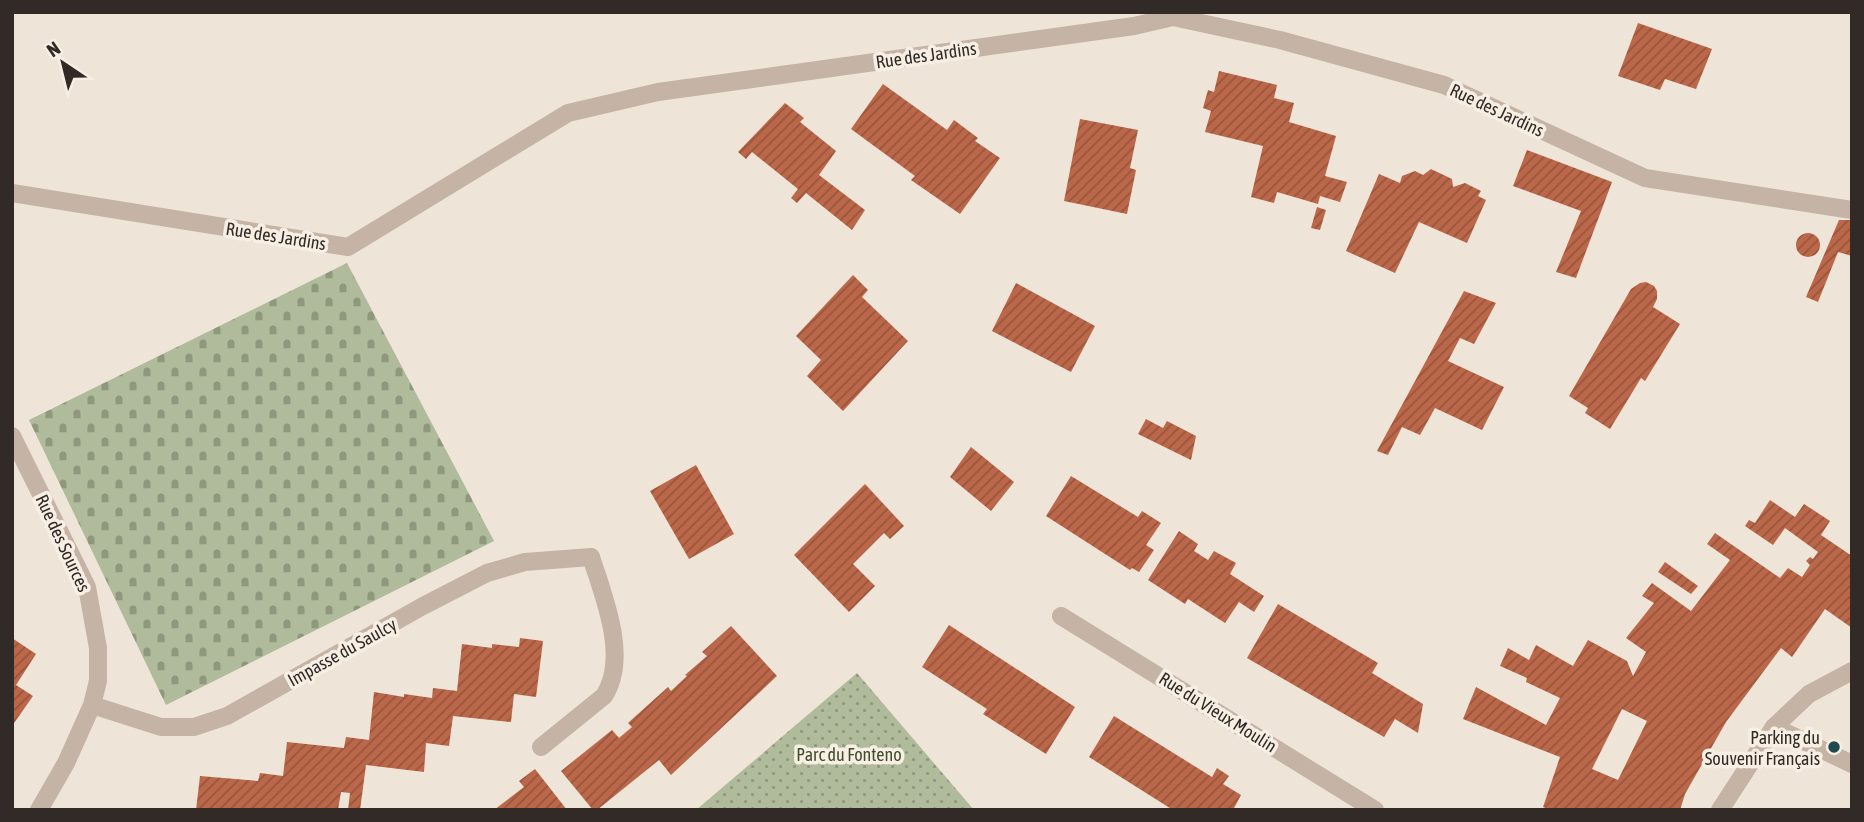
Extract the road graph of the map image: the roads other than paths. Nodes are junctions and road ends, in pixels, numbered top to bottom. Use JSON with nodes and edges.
{"nodes":[{"id":1,"x":12,"y":193,"type":"edge"},
{"id":2,"x":1852,"y":210,"type":"edge"},
{"id":3,"x":12,"y":436,"type":"edge"},
{"id":4,"x":1061,"y":616,"type":"dead end"},
{"id":5,"x":1852,"y":671,"type":"edge"},
{"id":6,"x":92,"y":705,"type":"junction"},
{"id":7,"x":1774,"y":727,"type":"junction"},
{"id":8,"x":541,"y":747,"type":"dead end"},
{"id":9,"x":1852,"y":764,"type":"edge"},
{"id":10,"x":39,"y":810,"type":"edge"},
{"id":11,"x":1375,"y":810,"type":"edge"},
{"id":12,"x":1720,"y":810,"type":"edge"}],
"edges":[{"from":1,"to":2,"type":"street","name":"Rue des Jardins"},
{"from":3,"to":6,"type":"street","name":"Rue des Sources"},
{"from":4,"to":11,"type":"street","name":"Rue du Vieux Moulin"},
{"from":5,"to":7,"type":"street"},
{"from":6,"to":8,"type":"street","name":"Impasse du Saulcy"},
{"from":6,"to":10,"type":"street","name":"Rue des Sources"},
{"from":7,"to":9,"type":"street"},
{"from":7,"to":12,"type":"street"}]}
